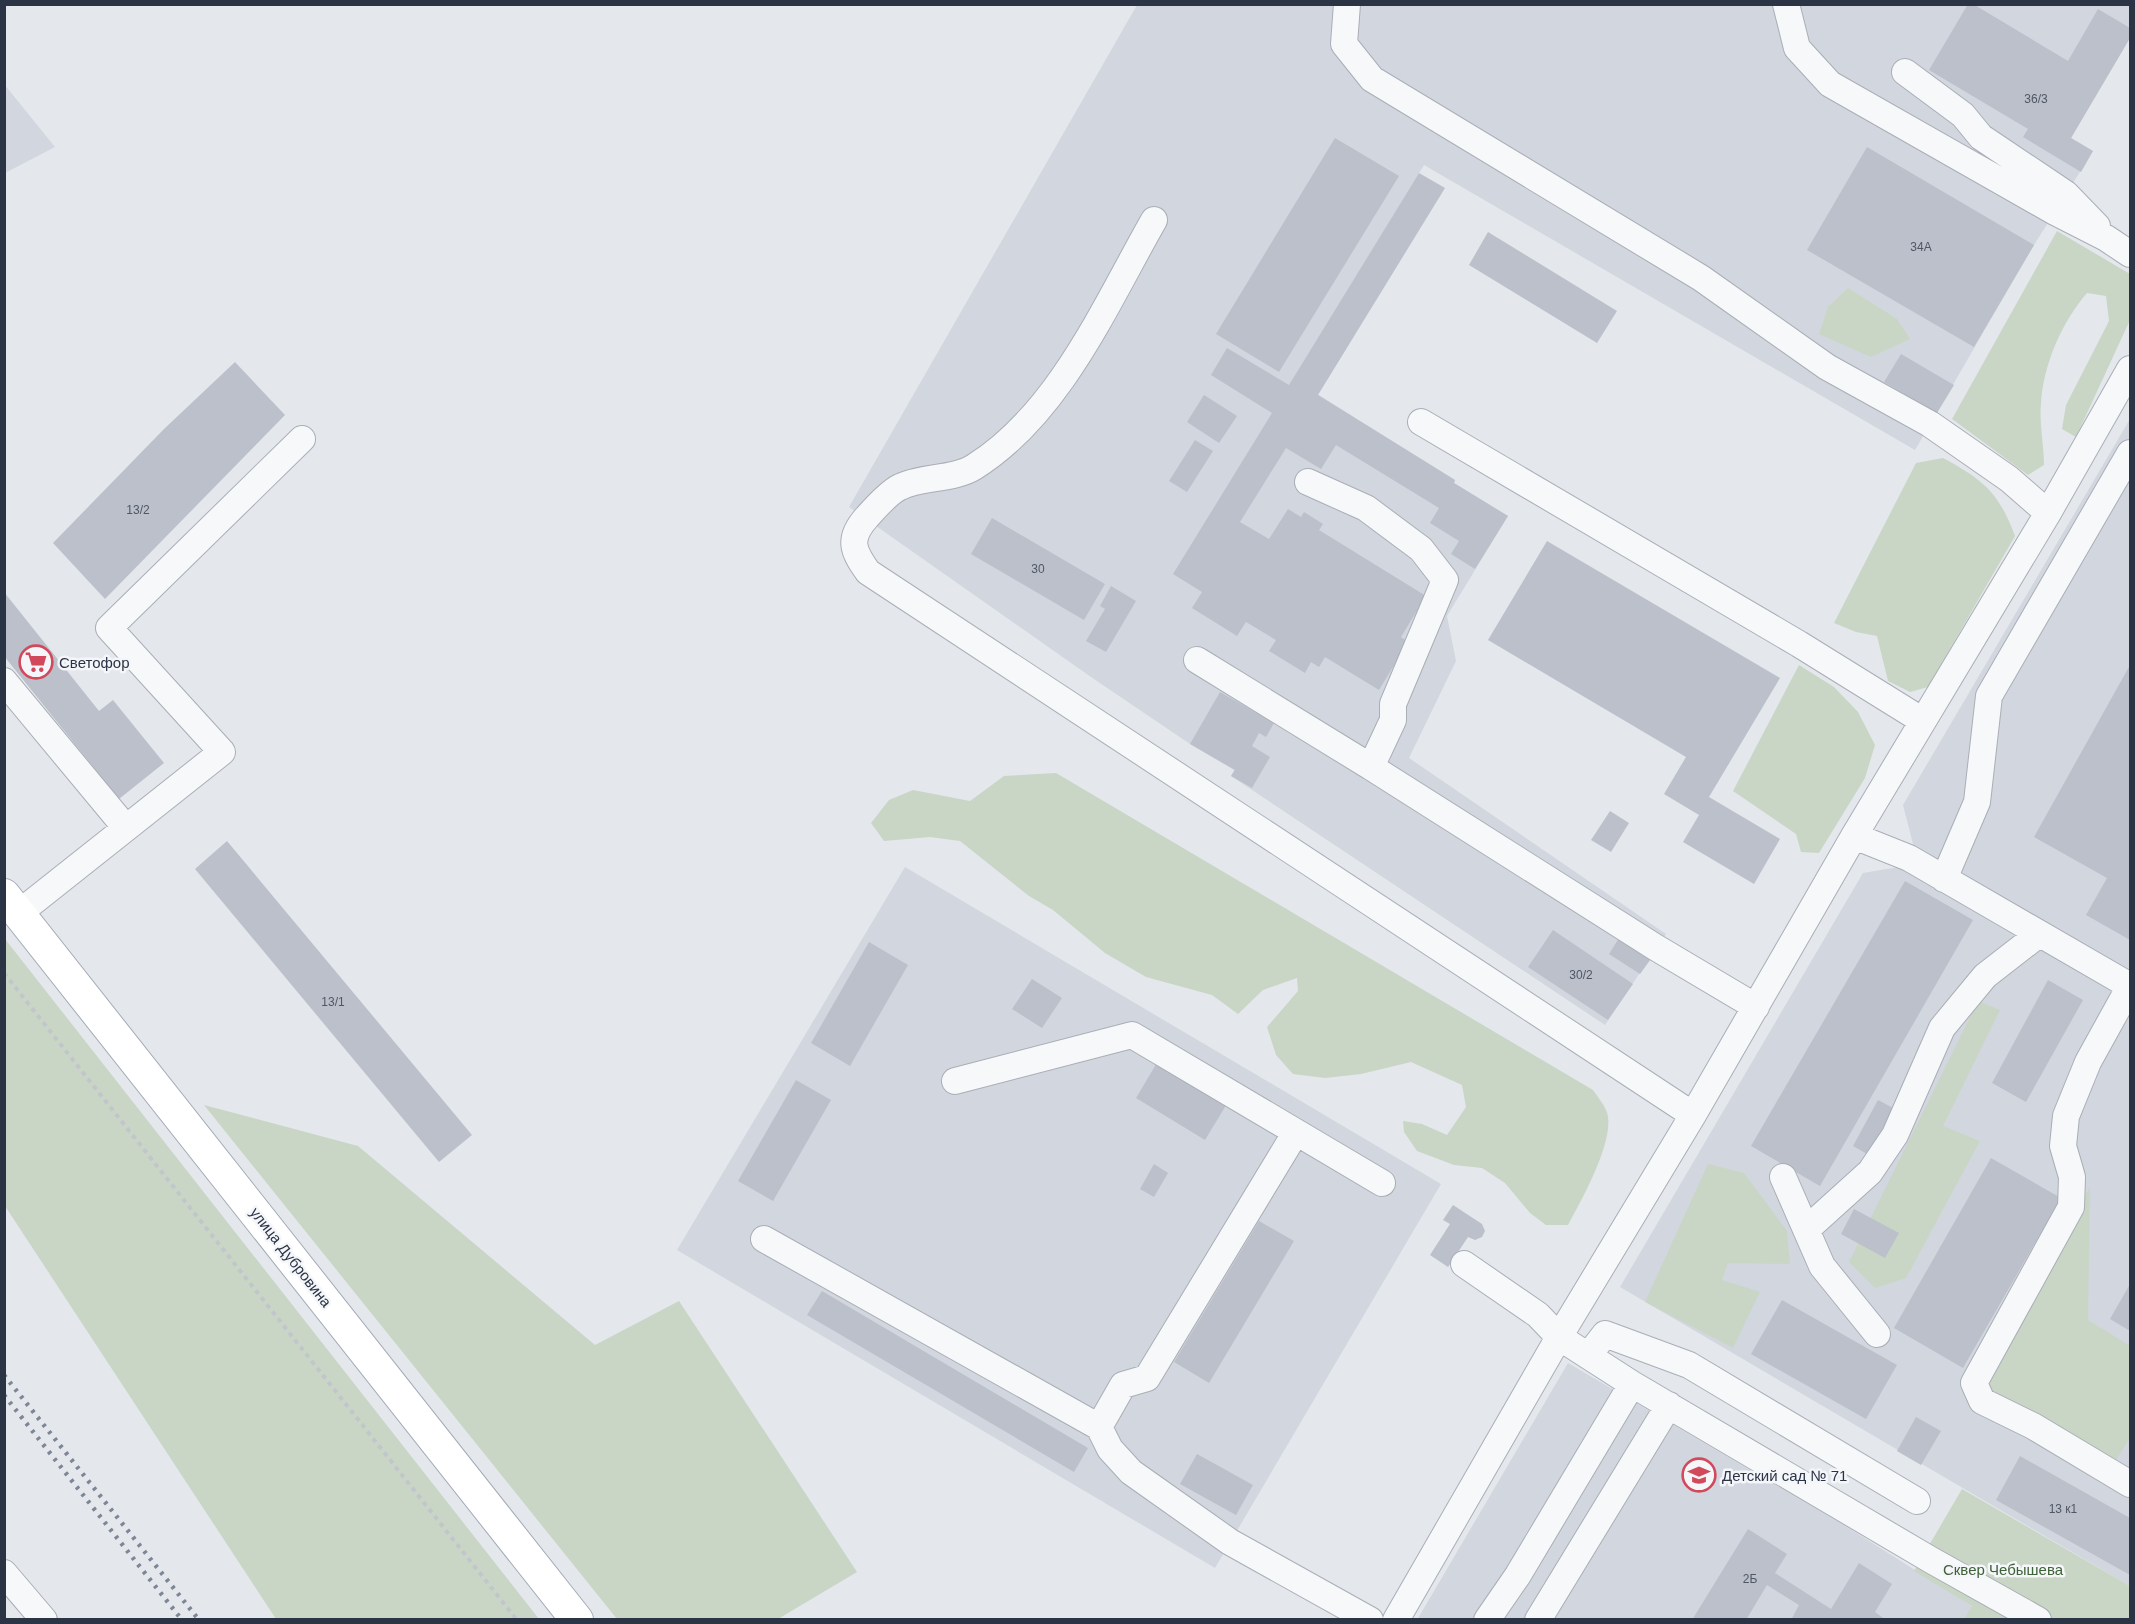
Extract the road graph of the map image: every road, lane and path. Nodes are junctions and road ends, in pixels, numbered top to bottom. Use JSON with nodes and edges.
{"nodes":[{"id":1,"x":1347,"y":4,"type":"edge"},
{"id":2,"x":1786,"y":4,"type":"edge"},
{"id":3,"x":1905,"y":72,"type":"dead end"},
{"id":4,"x":1154,"y":220,"type":"dead end"},
{"id":5,"x":2106,"y":238,"type":"junction"},
{"id":6,"x":2130,"y":254,"type":"edge"},
{"id":7,"x":2130,"y":369,"type":"edge"},
{"id":8,"x":1421,"y":422,"type":"dead end"},
{"id":9,"x":302,"y":439,"type":"dead end"},
{"id":10,"x":2130,"y":453,"type":"edge"},
{"id":11,"x":1308,"y":482,"type":"dead end"},
{"id":12,"x":2048,"y":513,"type":"junction"},
{"id":13,"x":1197,"y":660,"type":"dead end"},
{"id":14,"x":4,"y":681,"type":"edge"},
{"id":15,"x":1923,"y":721,"type":"junction"},
{"id":16,"x":1371,"y":767,"type":"junction"},
{"id":17,"x":126,"y":828,"type":"junction"},
{"id":18,"x":1854,"y":836,"type":"junction"},
{"id":19,"x":1944,"y":879,"type":"junction"},
{"id":20,"x":12,"y":904,"type":"edge"},
{"id":21,"x":2039,"y":934,"type":"junction"},
{"id":22,"x":4,"y":973,"type":"edge"},
{"id":23,"x":2130,"y":986,"type":"edge"},
{"id":24,"x":1756,"y":1007,"type":"junction"},
{"id":25,"x":955,"y":1081,"type":"dead end"},
{"id":26,"x":1693,"y":1115,"type":"junction"},
{"id":27,"x":1296,"y":1132,"type":"junction"},
{"id":28,"x":1782,"y":1177,"type":"dead end"},
{"id":29,"x":1382,"y":1183,"type":"dead end"},
{"id":30,"x":1807,"y":1229,"type":"junction"},
{"id":31,"x":764,"y":1239,"type":"dead end"},
{"id":32,"x":1464,"y":1264,"type":"dead end"},
{"id":33,"x":1877,"y":1334,"type":"dead end"},
{"id":34,"x":1559,"y":1337,"type":"junction"},
{"id":35,"x":1588,"y":1356,"type":"junction"},
{"id":36,"x":1632,"y":1384,"type":"junction"},
{"id":37,"x":1669,"y":1405,"type":"junction"},
{"id":38,"x":1099,"y":1427,"type":"junction"},
{"id":39,"x":2130,"y":1484,"type":"edge"},
{"id":40,"x":1917,"y":1501,"type":"dead end"},
{"id":41,"x":4,"y":1573,"type":"edge"},
{"id":42,"x":44,"y":1620,"type":"edge"},
{"id":43,"x":517,"y":1620,"type":"edge"},
{"id":44,"x":577,"y":1620,"type":"edge"},
{"id":45,"x":1370,"y":1620,"type":"edge"},
{"id":46,"x":1396,"y":1620,"type":"edge"},
{"id":47,"x":1486,"y":1620,"type":"edge"},
{"id":48,"x":1538,"y":1620,"type":"edge"},
{"id":49,"x":2038,"y":1620,"type":"edge"}],
"edges":[{"from":1,"to":12,"type":"street"},
{"from":2,"to":5,"type":"street"},
{"from":3,"to":5,"type":"street"},
{"from":4,"to":26,"type":"street"},
{"from":5,"to":6,"type":"street"},
{"from":7,"to":12,"type":"street"},
{"from":8,"to":15,"type":"street"},
{"from":9,"to":17,"type":"street"},
{"from":10,"to":19,"type":"street"},
{"from":11,"to":16,"type":"street"},
{"from":12,"to":15,"type":"street"},
{"from":13,"to":16,"type":"street"},
{"from":14,"to":17,"type":"street"},
{"from":15,"to":18,"type":"street"},
{"from":16,"to":24,"type":"street"},
{"from":17,"to":20,"type":"street"},
{"from":18,"to":19,"type":"street"},
{"from":18,"to":24,"type":"street"},
{"from":19,"to":21,"type":"street"},
{"from":20,"to":44,"type":"main road","name":"улица Дубровина"},
{"from":21,"to":23,"type":"street"},
{"from":21,"to":30,"type":"street"},
{"from":22,"to":43,"type":"path"},
{"from":23,"to":39,"type":"street"},
{"from":24,"to":26,"type":"street"},
{"from":25,"to":27,"type":"street"},
{"from":26,"to":34,"type":"street"},
{"from":27,"to":29,"type":"street"},
{"from":27,"to":38,"type":"street"},
{"from":28,"to":30,"type":"street"},
{"from":30,"to":33,"type":"street"},
{"from":31,"to":38,"type":"street"},
{"from":32,"to":34,"type":"street"},
{"from":34,"to":35,"type":"street"},
{"from":34,"to":46,"type":"street"},
{"from":35,"to":36,"type":"street"},
{"from":35,"to":40,"type":"street"},
{"from":36,"to":37,"type":"street"},
{"from":36,"to":47,"type":"street"},
{"from":37,"to":48,"type":"street"},
{"from":37,"to":49,"type":"street"},
{"from":38,"to":45,"type":"street"},
{"from":41,"to":42,"type":"street"}]}
